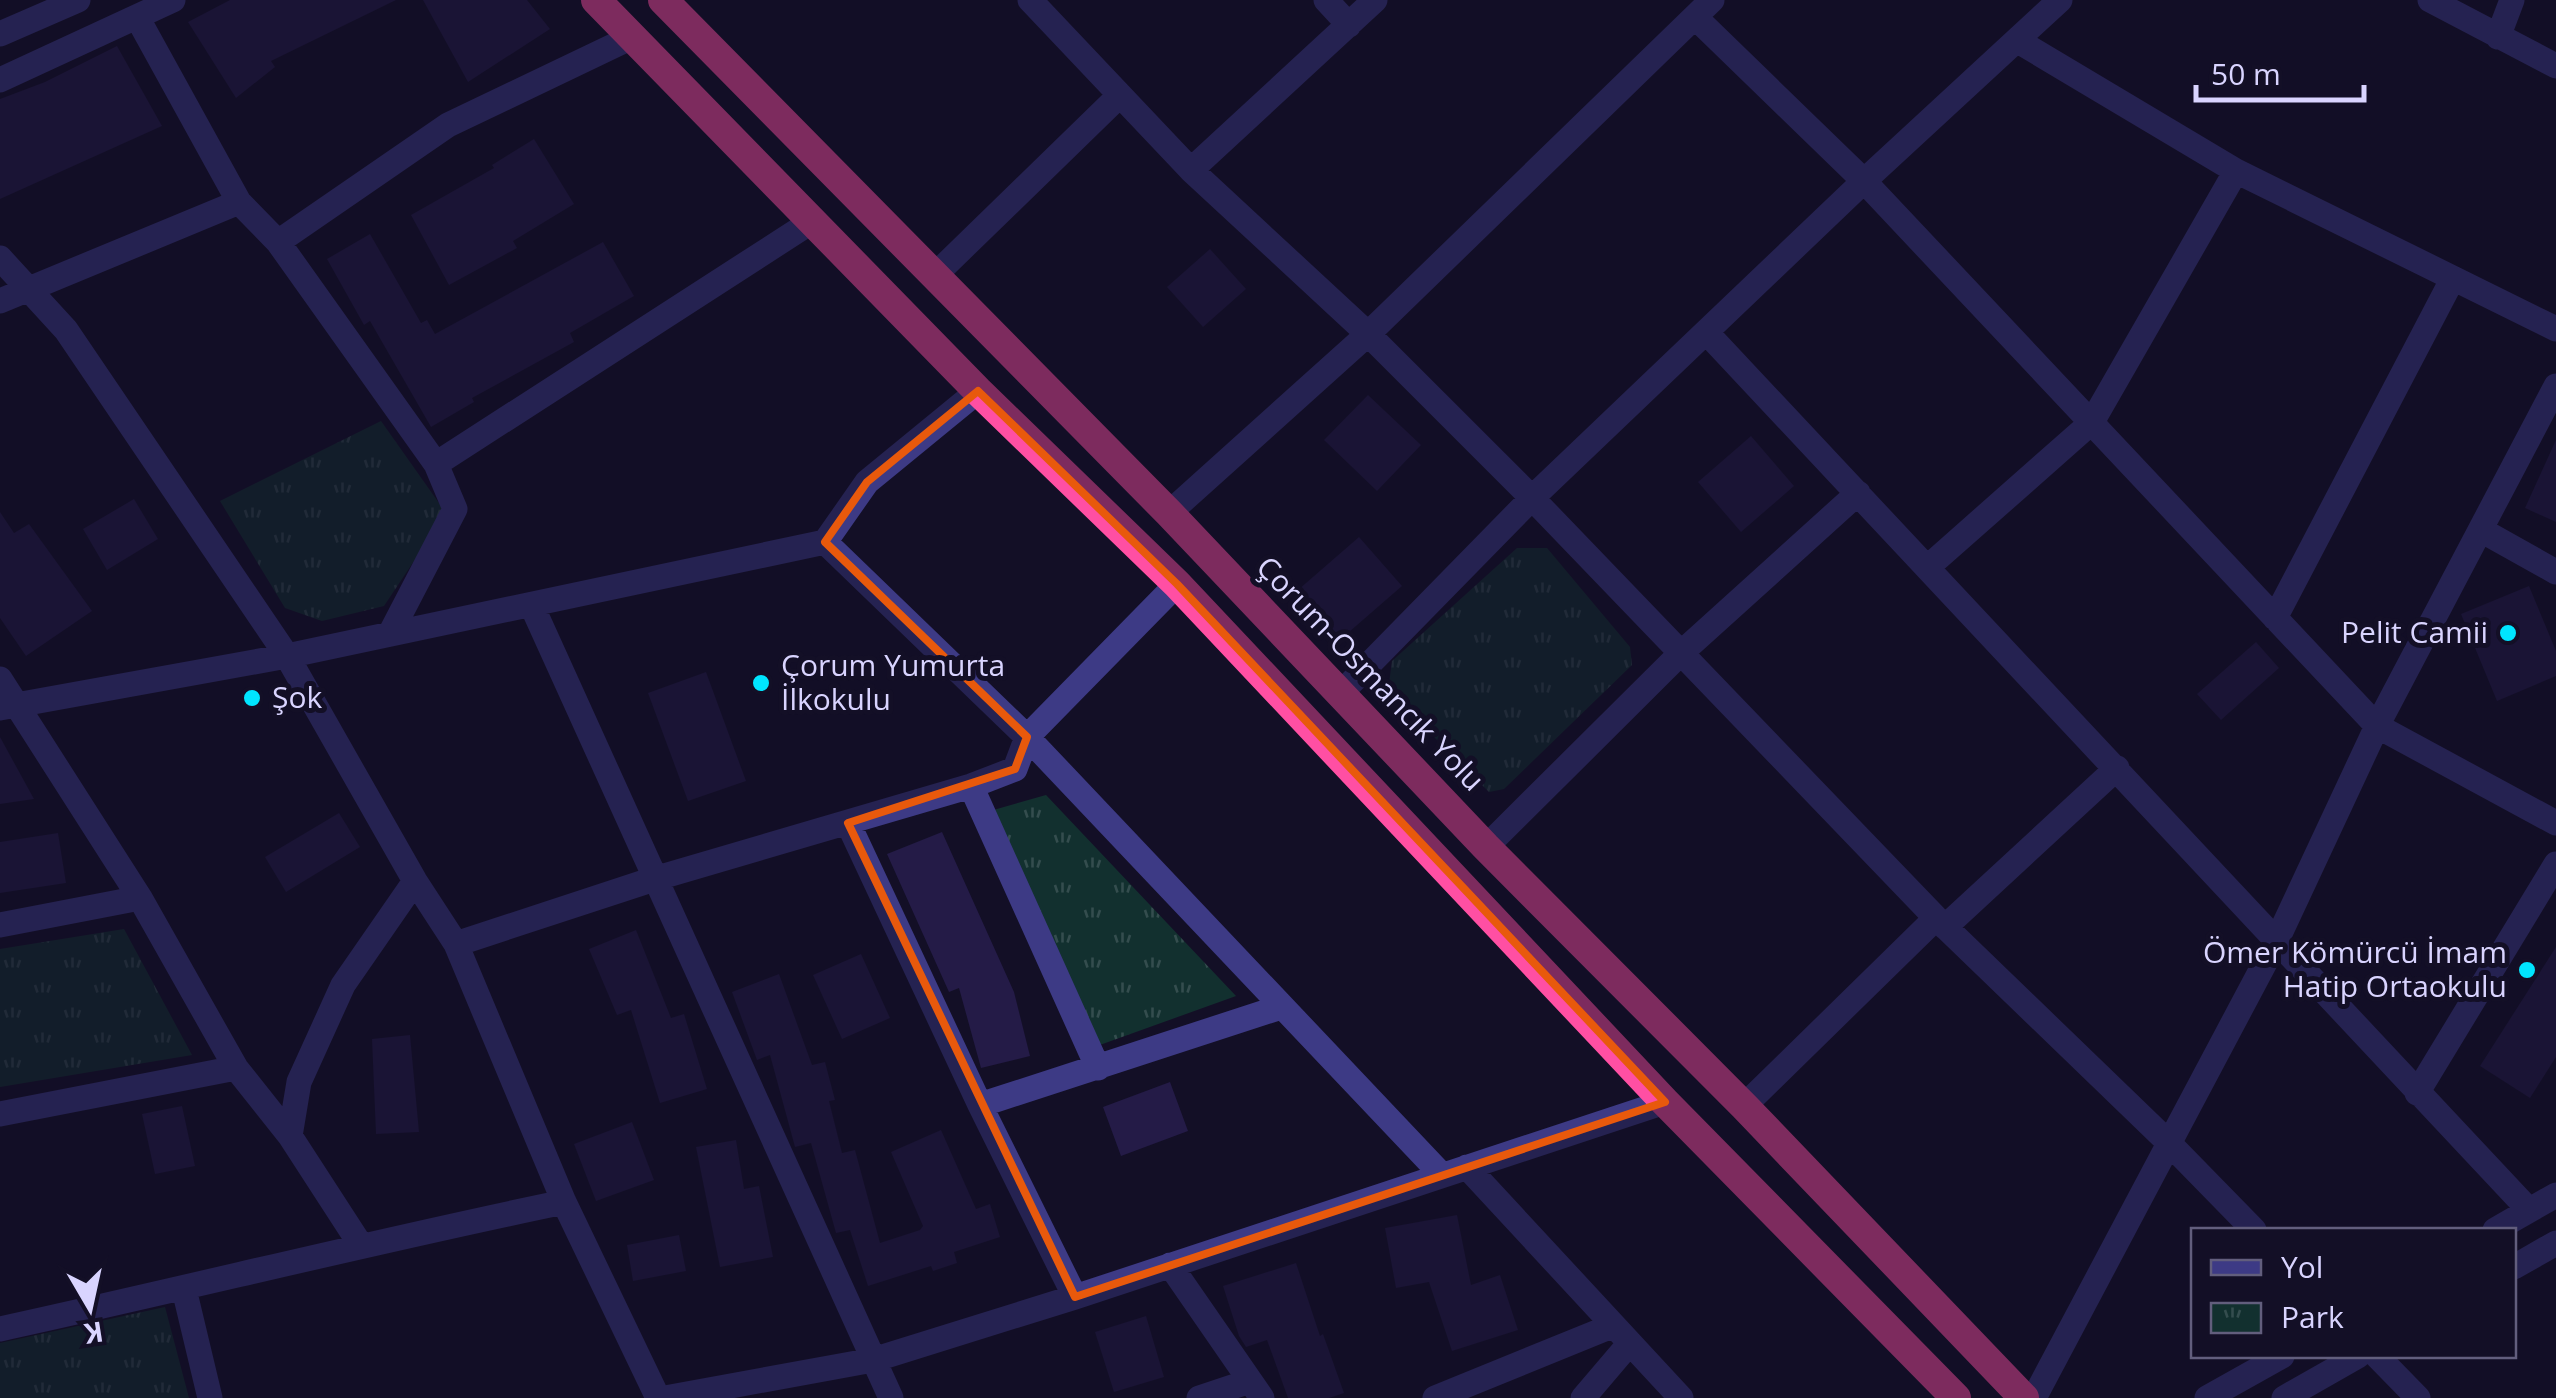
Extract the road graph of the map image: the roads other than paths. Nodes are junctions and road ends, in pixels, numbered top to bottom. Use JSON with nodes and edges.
{"nodes":[{"id":1,"x":78,"y":0,"type":"edge"},
{"id":2,"x":174,"y":0,"type":"edge"},
{"id":3,"x":596,"y":0,"type":"edge"},
{"id":4,"x":663,"y":0,"type":"edge"},
{"id":5,"x":1030,"y":0,"type":"edge"},
{"id":6,"x":1326,"y":0,"type":"edge"},
{"id":7,"x":1376,"y":0,"type":"edge"},
{"id":8,"x":2060,"y":0,"type":"edge"},
{"id":9,"x":2430,"y":0,"type":"edge"},
{"id":10,"x":2512,"y":0,"type":"edge"},
{"id":11,"x":1703,"y":8,"type":"edge"},
{"id":12,"x":137,"y":17,"type":"junction"},
{"id":13,"x":1349,"y":25,"type":"junction"},
{"id":14,"x":0,"y":34,"type":"edge"},
{"id":15,"x":632,"y":37,"type":"junction"},
{"id":16,"x":2498,"y":37,"type":"junction"},
{"id":17,"x":2018,"y":41,"type":"junction"},
{"id":18,"x":2556,"y":66,"type":"edge"},
{"id":19,"x":0,"y":80,"type":"edge"},
{"id":20,"x":1120,"y":95,"type":"junction"},
{"id":21,"x":1191,"y":170,"type":"junction"},
{"id":22,"x":2236,"y":171,"type":"junction"},
{"id":23,"x":1864,"y":181,"type":"junction"},
{"id":24,"x":239,"y":202,"type":"junction"},
{"id":25,"x":814,"y":220,"type":"junction"},
{"id":26,"x":278,"y":242,"type":"junction"},
{"id":27,"x":0,"y":258,"type":"edge"},
{"id":28,"x":935,"y":276,"type":"junction"},
{"id":29,"x":2453,"y":278,"type":"junction"},
{"id":30,"x":28,"y":291,"type":"junction"},
{"id":31,"x":0,"y":302,"type":"edge"},
{"id":32,"x":2556,"y":329,"type":"edge"},
{"id":33,"x":1706,"y":332,"type":"junction"},
{"id":34,"x":1368,"y":334,"type":"junction"},
{"id":35,"x":2556,"y":386,"type":"edge"},
{"id":36,"x":978,"y":390,"type":"junction"},
{"id":37,"x":2092,"y":422,"type":"junction"},
{"id":38,"x":436,"y":464,"type":"junction"},
{"id":39,"x":1858,"y":493,"type":"junction"},
{"id":40,"x":1532,"y":498,"type":"junction"},
{"id":41,"x":1169,"y":513,"type":"junction"},
{"id":42,"x":2481,"y":530,"type":"junction"},
{"id":43,"x":825,"y":542,"type":"junction"},
{"id":44,"x":1929,"y":566,"type":"junction"},
{"id":45,"x":2556,"y":572,"type":"edge"},
{"id":46,"x":1177,"y":584,"type":"junction"},
{"id":47,"x":532,"y":606,"type":"junction"},
{"id":48,"x":2276,"y":618,"type":"junction"},
{"id":49,"x":390,"y":632,"type":"junction"},
{"id":50,"x":1680,"y":654,"type":"junction"},
{"id":51,"x":287,"y":656,"type":"junction"},
{"id":52,"x":0,"y":680,"type":"edge"},
{"id":53,"x":1340,"y":694,"type":"junction"},
{"id":54,"x":9,"y":706,"type":"edge"},
{"id":55,"x":2377,"y":726,"type":"junction"},
{"id":56,"x":1027,"y":737,"type":"junction"},
{"id":57,"x":2117,"y":768,"type":"junction"},
{"id":58,"x":971,"y":786,"type":"junction"},
{"id":59,"x":848,"y":823,"type":"junction"},
{"id":60,"x":2556,"y":823,"type":"edge"},
{"id":61,"x":1486,"y":847,"type":"junction"},
{"id":62,"x":2556,"y":864,"type":"edge"},
{"id":63,"x":654,"y":878,"type":"junction"},
{"id":64,"x":415,"y":881,"type":"junction"},
{"id":65,"x":140,"y":898,"type":"junction"},
{"id":66,"x":1940,"y":923,"type":"junction"},
{"id":67,"x":0,"y":924,"type":"edge"},
{"id":68,"x":2277,"y":940,"type":"junction"},
{"id":69,"x":456,"y":944,"type":"junction"},
{"id":70,"x":1281,"y":1007,"type":"junction"},
{"id":71,"x":236,"y":1068,"type":"junction"},
{"id":72,"x":1098,"y":1068,"type":"junction"},
{"id":73,"x":2418,"y":1094,"type":"junction"},
{"id":74,"x":1665,"y":1102,"type":"junction"},
{"id":75,"x":980,"y":1105,"type":"junction"},
{"id":76,"x":1744,"y":1106,"type":"junction"},
{"id":77,"x":0,"y":1114,"type":"edge"},
{"id":78,"x":290,"y":1136,"type":"junction"},
{"id":79,"x":2168,"y":1142,"type":"junction"},
{"id":80,"x":1454,"y":1171,"type":"junction"},
{"id":81,"x":2556,"y":1195,"type":"edge"},
{"id":82,"x":564,"y":1202,"type":"junction"},
{"id":83,"x":2529,"y":1210,"type":"junction"},
{"id":84,"x":2252,"y":1228,"type":"edge"},
{"id":85,"x":2498,"y":1228,"type":"edge"},
{"id":86,"x":2556,"y":1243,"type":"edge"},
{"id":87,"x":360,"y":1244,"type":"junction"},
{"id":88,"x":1170,"y":1266,"type":"junction"},
{"id":89,"x":2516,"y":1266,"type":"edge"},
{"id":90,"x":184,"y":1289,"type":"junction"},
{"id":91,"x":1075,"y":1297,"type":"junction"},
{"id":92,"x":0,"y":1329,"type":"edge"},
{"id":93,"x":1621,"y":1335,"type":"junction"},
{"id":94,"x":2278,"y":1358,"type":"edge"},
{"id":95,"x":2354,"y":1358,"type":"edge"},
{"id":96,"x":2379,"y":1358,"type":"edge"},
{"id":97,"x":873,"y":1360,"type":"junction"},
{"id":98,"x":1256,"y":1390,"type":"edge"},
{"id":99,"x":210,"y":1398,"type":"edge"},
{"id":100,"x":662,"y":1398,"type":"edge"},
{"id":101,"x":891,"y":1398,"type":"edge"},
{"id":102,"x":1198,"y":1398,"type":"edge"},
{"id":103,"x":1435,"y":1398,"type":"edge"},
{"id":104,"x":1584,"y":1398,"type":"edge"},
{"id":105,"x":1680,"y":1398,"type":"edge"},
{"id":106,"x":1956,"y":1398,"type":"edge"},
{"id":107,"x":2024,"y":1398,"type":"edge"},
{"id":108,"x":2034,"y":1398,"type":"edge"},
{"id":109,"x":2207,"y":1398,"type":"edge"},
{"id":110,"x":2284,"y":1398,"type":"edge"},
{"id":111,"x":2418,"y":1398,"type":"edge"}],
"edges":[{"from":1,"to":14,"type":"street"},
{"from":2,"to":12,"type":"street"},
{"from":3,"to":15,"type":"highway"},
{"from":4,"to":28,"type":"highway","name":"Çorum-Osmancık Yolu"},
{"from":5,"to":20,"type":"street"},
{"from":6,"to":13,"type":"street"},
{"from":7,"to":13,"type":"street"},
{"from":8,"to":17,"type":"street"},
{"from":9,"to":16,"type":"street"},
{"from":10,"to":16,"type":"street"},
{"from":11,"to":23,"type":"street"},
{"from":11,"to":34,"type":"street"},
{"from":12,"to":19,"type":"street"},
{"from":12,"to":24,"type":"street"},
{"from":13,"to":21,"type":"street"},
{"from":15,"to":25,"type":"highway"},
{"from":15,"to":26,"type":"street"},
{"from":16,"to":18,"type":"street"},
{"from":17,"to":22,"type":"street"},
{"from":17,"to":23,"type":"street"},
{"from":20,"to":21,"type":"street"},
{"from":20,"to":28,"type":"street"},
{"from":21,"to":34,"type":"street"},
{"from":22,"to":29,"type":"street"},
{"from":22,"to":37,"type":"street"},
{"from":23,"to":33,"type":"street"},
{"from":23,"to":37,"type":"street"},
{"from":24,"to":26,"type":"street"},
{"from":24,"to":30,"type":"street"},
{"from":25,"to":36,"type":"highway"},
{"from":25,"to":38,"type":"street"},
{"from":26,"to":38,"type":"street"},
{"from":27,"to":30,"type":"street"},
{"from":28,"to":41,"type":"highway","name":"Çorum-Osmancık Yolu"},
{"from":29,"to":32,"type":"street"},
{"from":29,"to":48,"type":"street"},
{"from":30,"to":31,"type":"street"},
{"from":30,"to":51,"type":"street"},
{"from":33,"to":39,"type":"street"},
{"from":33,"to":40,"type":"street"},
{"from":34,"to":40,"type":"street"},
{"from":34,"to":41,"type":"street"},
{"from":35,"to":42,"type":"street"},
{"from":36,"to":43,"type":"street"},
{"from":36,"to":46,"type":"highway"},
{"from":37,"to":44,"type":"street"},
{"from":37,"to":48,"type":"street"},
{"from":38,"to":49,"type":"street"},
{"from":39,"to":44,"type":"street"},
{"from":39,"to":50,"type":"street"},
{"from":40,"to":50,"type":"street"},
{"from":40,"to":53,"type":"street"},
{"from":41,"to":53,"type":"highway","name":"Çorum-Osmancık Yolu"},
{"from":42,"to":45,"type":"street"},
{"from":42,"to":55,"type":"street"},
{"from":43,"to":47,"type":"street"},
{"from":43,"to":56,"type":"street"},
{"from":44,"to":57,"type":"street"},
{"from":46,"to":56,"type":"street"},
{"from":46,"to":74,"type":"highway"},
{"from":47,"to":49,"type":"street"},
{"from":47,"to":63,"type":"street"},
{"from":48,"to":55,"type":"street"},
{"from":49,"to":51,"type":"street"},
{"from":50,"to":61,"type":"street"},
{"from":50,"to":66,"type":"street"},
{"from":51,"to":54,"type":"street"},
{"from":51,"to":64,"type":"street"},
{"from":52,"to":54,"type":"street"},
{"from":53,"to":61,"type":"highway","name":"Çorum-Osmancık Yolu"},
{"from":54,"to":65,"type":"street"},
{"from":55,"to":60,"type":"street"},
{"from":55,"to":68,"type":"street"},
{"from":56,"to":58,"type":"street"},
{"from":56,"to":70,"type":"street"},
{"from":57,"to":66,"type":"street"},
{"from":57,"to":68,"type":"street"},
{"from":58,"to":59,"type":"street"},
{"from":58,"to":72,"type":"street"},
{"from":59,"to":63,"type":"street"},
{"from":59,"to":75,"type":"street"},
{"from":61,"to":76,"type":"highway","name":"Çorum-Osmancık Yolu"},
{"from":62,"to":73,"type":"street"},
{"from":63,"to":69,"type":"street"},
{"from":63,"to":97,"type":"street"},
{"from":64,"to":69,"type":"street"},
{"from":64,"to":78,"type":"street"},
{"from":65,"to":67,"type":"street"},
{"from":65,"to":71,"type":"street"},
{"from":66,"to":76,"type":"street"},
{"from":66,"to":79,"type":"street"},
{"from":68,"to":73,"type":"street"},
{"from":68,"to":79,"type":"street"},
{"from":69,"to":82,"type":"street"},
{"from":70,"to":72,"type":"street"},
{"from":70,"to":80,"type":"street"},
{"from":71,"to":77,"type":"street"},
{"from":71,"to":78,"type":"street"},
{"from":72,"to":75,"type":"street"},
{"from":73,"to":83,"type":"street"},
{"from":74,"to":80,"type":"street"},
{"from":74,"to":106,"type":"highway"},
{"from":75,"to":91,"type":"street"},
{"from":76,"to":107,"type":"highway","name":"Çorum-Osmancık Yolu"},
{"from":78,"to":87,"type":"street"},
{"from":79,"to":84,"type":"street"},
{"from":79,"to":108,"type":"street"},
{"from":80,"to":88,"type":"street"},
{"from":80,"to":93,"type":"street"},
{"from":81,"to":83,"type":"street"},
{"from":82,"to":87,"type":"street"},
{"from":82,"to":100,"type":"street"},
{"from":83,"to":85,"type":"street"},
{"from":86,"to":89,"type":"street"},
{"from":87,"to":90,"type":"street"},
{"from":88,"to":91,"type":"street"},
{"from":88,"to":98,"type":"street"},
{"from":90,"to":92,"type":"street"},
{"from":90,"to":99,"type":"street"},
{"from":91,"to":97,"type":"street"},
{"from":93,"to":103,"type":"street"},
{"from":93,"to":104,"type":"street"},
{"from":93,"to":105,"type":"street"},
{"from":94,"to":109,"type":"street"},
{"from":95,"to":110,"type":"street"},
{"from":96,"to":111,"type":"street"},
{"from":97,"to":100,"type":"street"},
{"from":97,"to":101,"type":"street"},
{"from":98,"to":102,"type":"street"}]}
